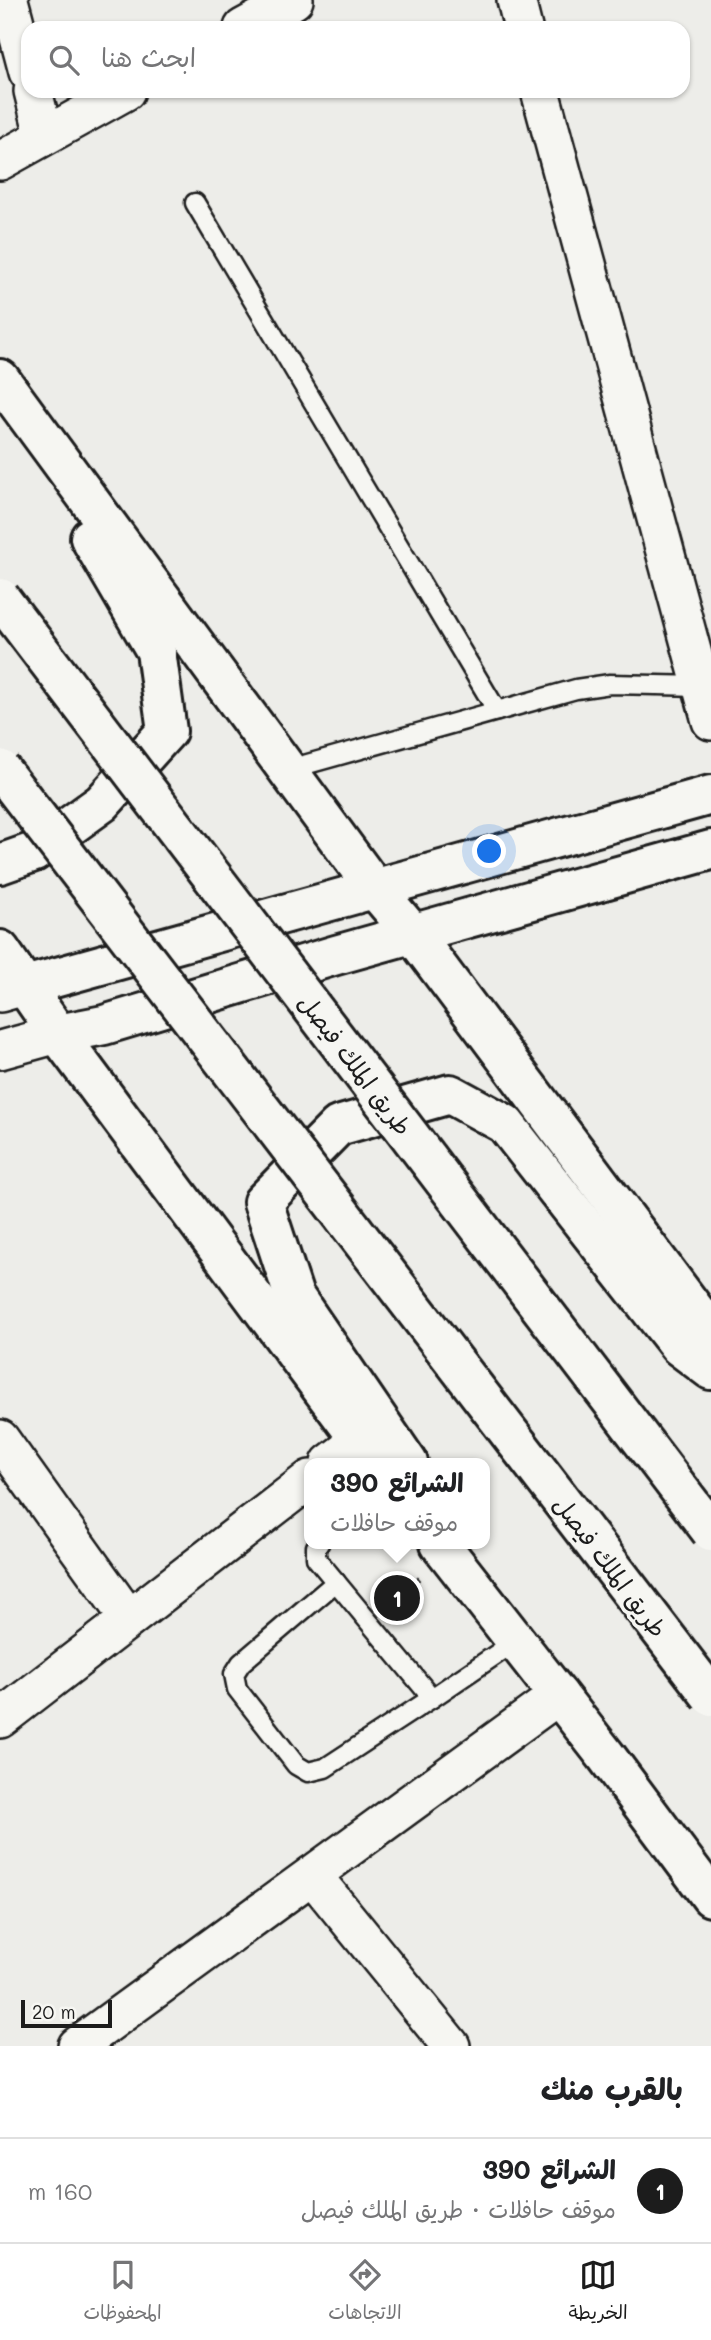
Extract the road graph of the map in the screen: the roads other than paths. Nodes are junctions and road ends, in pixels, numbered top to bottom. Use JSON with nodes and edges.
{"nodes":[{"id":1,"x":9,"y":0,"type":"edge"},
{"id":2,"x":295,"y":0,"type":"edge"},
{"id":3,"x":516,"y":0,"type":"edge"},
{"id":4,"x":256,"y":21,"type":"edge"},
{"id":5,"x":521,"y":21,"type":"edge"},
{"id":6,"x":21,"y":45,"type":"edge"},
{"id":7,"x":35,"y":98,"type":"edge"},
{"id":8,"x":113,"y":98,"type":"edge"},
{"id":9,"x":542,"y":98,"type":"edge"},
{"id":10,"x":44,"y":135,"type":"junction"},
{"id":11,"x":0,"y":161,"type":"edge"},
{"id":12,"x":195,"y":203,"type":"dead end"},
{"id":13,"x":0,"y":379,"type":"edge"},
{"id":14,"x":0,"y":387,"type":"edge"},
{"id":15,"x":0,"y":598,"type":"edge"},
{"id":16,"x":702,"y":686,"type":"junction"},
{"id":17,"x":497,"y":711,"type":"junction"},
{"id":18,"x":711,"y":721,"type":"edge"},
{"id":19,"x":0,"y":769,"type":"edge"},
{"id":20,"x":286,"y":770,"type":"junction"},
{"id":21,"x":711,"y":795,"type":"edge"},
{"id":22,"x":711,"y":850,"type":"edge"},
{"id":23,"x":0,"y":864,"type":"edge"},
{"id":24,"x":375,"y":889,"type":"junction"},
{"id":25,"x":413,"y":934,"type":"junction"},
{"id":26,"x":0,"y":950,"type":"edge"},
{"id":27,"x":12,"y":990,"type":"edge"},
{"id":28,"x":58,"y":1034,"type":"junction"},
{"id":29,"x":0,"y":1050,"type":"edge"},
{"id":30,"x":711,"y":1332,"type":"edge"},
{"id":31,"x":711,"y":1370,"type":"edge"},
{"id":32,"x":0,"y":1439,"type":"edge"},
{"id":33,"x":355,"y":1456,"type":"edge"},
{"id":34,"x":405,"y":1458,"type":"edge"},
{"id":35,"x":304,"y":1484,"type":"edge"},
{"id":36,"x":711,"y":1531,"type":"edge"},
{"id":37,"x":316,"y":1549,"type":"edge"},
{"id":38,"x":444,"y":1549,"type":"edge"},
{"id":39,"x":465,"y":1549,"type":"edge"},
{"id":40,"x":336,"y":1582,"type":"junction"},
{"id":41,"x":129,"y":1619,"type":"junction"},
{"id":42,"x":516,"y":1641,"type":"junction"},
{"id":43,"x":559,"y":1695,"type":"junction"},
{"id":44,"x":711,"y":1696,"type":"edge"},
{"id":45,"x":432,"y":1698,"type":"junction"},
{"id":46,"x":0,"y":1719,"type":"edge"},
{"id":47,"x":606,"y":1756,"type":"junction"},
{"id":48,"x":312,"y":1875,"type":"junction"},
{"id":49,"x":711,"y":1897,"type":"edge"},
{"id":50,"x":88,"y":2043,"type":"edge"},
{"id":51,"x":451,"y":2046,"type":"edge"}],
"edges":[{"from":1,"to":6,"type":"street"},
{"from":2,"to":4,"type":"street"},
{"from":3,"to":5,"type":"street"},
{"from":7,"to":10,"type":"street"},
{"from":8,"to":10,"type":"street"},
{"from":9,"to":16,"type":"street"},
{"from":10,"to":11,"type":"street"},
{"from":12,"to":17,"type":"lane"},
{"from":13,"to":20,"type":"main road"},
{"from":14,"to":23,"type":"main road"},
{"from":15,"to":36,"type":"main road","name":"طريق الملك فيصل","bridge":true},
{"from":16,"to":17,"type":"lane"},
{"from":16,"to":18,"type":"street"},
{"from":17,"to":20,"type":"lane"},
{"from":19,"to":44,"type":"main road","name":"طريق الملك فيصل","bridge":true},
{"from":20,"to":24,"type":"main road"},
{"from":21,"to":24,"type":"main road"},
{"from":22,"to":25,"type":"main road"},
{"from":24,"to":25,"type":"main road"},
{"from":24,"to":27,"type":"main road"},
{"from":25,"to":28,"type":"main road"},
{"from":25,"to":30,"type":"main road"},
{"from":26,"to":27,"type":"main road"},
{"from":27,"to":28,"type":"main road"},
{"from":28,"to":29,"type":"street"},
{"from":28,"to":33,"type":"main road"},
{"from":31,"to":34,"type":"main road"},
{"from":32,"to":41,"type":"street"},
{"from":35,"to":41,"type":"street"},
{"from":37,"to":40,"type":"lane"},
{"from":38,"to":42,"type":"main road"},
{"from":39,"to":47,"type":"main road"},
{"from":40,"to":45,"type":"lane"},
{"from":40,"to":45,"type":"lane"},
{"from":41,"to":46,"type":"street"},
{"from":42,"to":43,"type":"main road"},
{"from":42,"to":45,"type":"lane"},
{"from":43,"to":47,"type":"main road"},
{"from":43,"to":48,"type":"street"},
{"from":47,"to":49,"type":"main road"},
{"from":48,"to":50,"type":"street"},
{"from":48,"to":51,"type":"street"}]}
